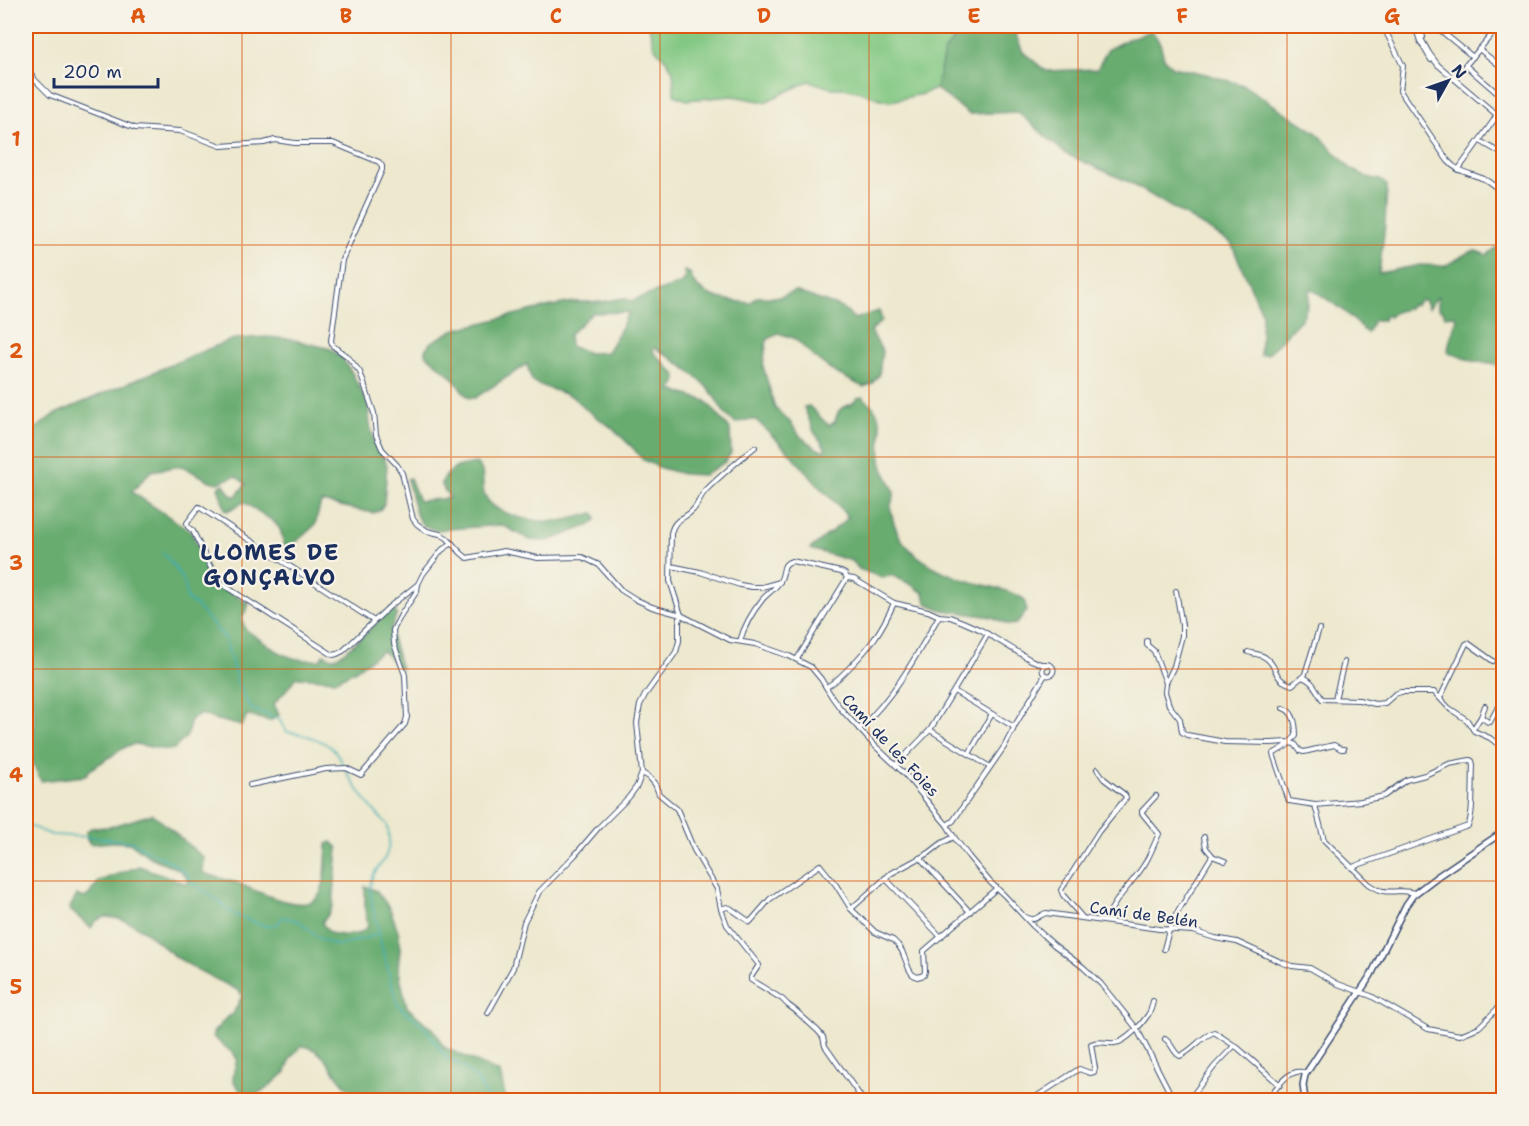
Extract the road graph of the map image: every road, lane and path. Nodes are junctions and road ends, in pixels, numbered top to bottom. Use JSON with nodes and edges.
{"nodes":[{"id":1,"x":1383,"y":26,"type":"edge"},
{"id":2,"x":1414,"y":26,"type":"edge"},
{"id":3,"x":1436,"y":26,"type":"edge"},
{"id":4,"x":1488,"y":26,"type":"edge"},
{"id":5,"x":1499,"y":26,"type":"edge"},
{"id":6,"x":1416,"y":31,"type":"junction"},
{"id":7,"x":1495,"y":31,"type":"junction"},
{"id":8,"x":1503,"y":38,"type":"edge"},
{"id":9,"x":1479,"y":49,"type":"junction"},
{"id":10,"x":1473,"y":57,"type":"junction"},
{"id":11,"x":1465,"y":65,"type":"junction"},
{"id":12,"x":26,"y":66,"type":"edge"},
{"id":13,"x":1503,"y":69,"type":"edge"},
{"id":14,"x":1444,"y":70,"type":"junction"},
{"id":15,"x":1452,"y":78,"type":"junction"},
{"id":16,"x":1503,"y":97,"type":"edge"},
{"id":17,"x":1496,"y":115,"type":"junction"},
{"id":18,"x":1503,"y":121,"type":"edge"},
{"id":19,"x":1480,"y":141,"type":"junction"},
{"id":20,"x":1503,"y":155,"type":"edge"},
{"id":21,"x":1458,"y":170,"type":"junction"},
{"id":22,"x":1503,"y":195,"type":"edge"},
{"id":23,"x":755,"y":447,"type":"dead end"},
{"id":24,"x":452,"y":543,"type":"junction"},
{"id":25,"x":671,"y":566,"type":"junction"},
{"id":26,"x":848,"y":578,"type":"junction"},
{"id":27,"x":780,"y":582,"type":"junction"},
{"id":28,"x":418,"y":584,"type":"junction"},
{"id":29,"x":1176,"y":591,"type":"dead end"},
{"id":30,"x":894,"y":603,"type":"junction"},
{"id":31,"x":681,"y":615,"type":"junction"},
{"id":32,"x":939,"y":616,"type":"junction"},
{"id":33,"x":374,"y":621,"type":"junction"},
{"id":34,"x":1319,"y":629,"type":"dead end"},
{"id":35,"x":988,"y":634,"type":"junction"},
{"id":36,"x":740,"y":641,"type":"junction"},
{"id":37,"x":1147,"y":641,"type":"dead end"},
{"id":38,"x":1248,"y":652,"type":"dead end"},
{"id":39,"x":797,"y":659,"type":"junction"},
{"id":40,"x":1031,"y":660,"type":"junction"},
{"id":41,"x":1344,"y":662,"type":"dead end"},
{"id":42,"x":1493,"y":662,"type":"dead end"},
{"id":43,"x":1047,"y":664,"type":"junction"},
{"id":44,"x":1043,"y":673,"type":"junction"},
{"id":45,"x":1304,"y":677,"type":"junction"},
{"id":46,"x":1166,"y":683,"type":"junction"},
{"id":47,"x":826,"y":687,"type":"junction"},
{"id":48,"x":954,"y":691,"type":"junction"},
{"id":49,"x":1440,"y":698,"type":"junction"},
{"id":50,"x":1335,"y":699,"type":"junction"},
{"id":51,"x":1503,"y":704,"type":"edge"},
{"id":52,"x":1485,"y":706,"type":"dead end"},
{"id":53,"x":1283,"y":708,"type":"dead end"},
{"id":54,"x":992,"y":714,"type":"junction"},
{"id":55,"x":1481,"y":717,"type":"junction"},
{"id":56,"x":1014,"y":727,"type":"junction"},
{"id":57,"x":859,"y":729,"type":"junction"},
{"id":58,"x":1473,"y":729,"type":"junction"},
{"id":59,"x":930,"y":730,"type":"junction"},
{"id":60,"x":1289,"y":743,"type":"junction"},
{"id":61,"x":1344,"y":749,"type":"dead end"},
{"id":62,"x":1503,"y":749,"type":"edge"},
{"id":63,"x":969,"y":754,"type":"junction"},
{"id":64,"x":896,"y":765,"type":"junction"},
{"id":65,"x":990,"y":767,"type":"junction"},
{"id":66,"x":1097,"y":769,"type":"dead end"},
{"id":67,"x":642,"y":773,"type":"junction"},
{"id":68,"x":250,"y":785,"type":"dead end"},
{"id":69,"x":1156,"y":796,"type":"dead end"},
{"id":70,"x":1315,"y":805,"type":"junction"},
{"id":71,"x":947,"y":825,"type":"junction"},
{"id":72,"x":1503,"y":831,"type":"edge"},
{"id":73,"x":954,"y":837,"type":"junction"},
{"id":74,"x":1204,"y":837,"type":"dead end"},
{"id":75,"x":1212,"y":856,"type":"junction"},
{"id":76,"x":920,"y":858,"type":"junction"},
{"id":77,"x":1225,"y":861,"type":"dead end"},
{"id":78,"x":1352,"y":868,"type":"junction"},
{"id":79,"x":885,"y":878,"type":"junction"},
{"id":80,"x":997,"y":888,"type":"junction"},
{"id":81,"x":1414,"y":893,"type":"junction"},
{"id":82,"x":721,"y":909,"type":"junction"},
{"id":83,"x":851,"y":909,"type":"junction"},
{"id":84,"x":970,"y":912,"type":"junction"},
{"id":85,"x":1024,"y":917,"type":"junction"},
{"id":86,"x":1083,"y":918,"type":"junction"},
{"id":87,"x":1106,"y":921,"type":"junction"},
{"id":88,"x":1168,"y":930,"type":"junction"},
{"id":89,"x":941,"y":937,"type":"junction"},
{"id":90,"x":1164,"y":950,"type":"dead end"},
{"id":91,"x":1360,"y":992,"type":"junction"},
{"id":92,"x":1153,"y":1002,"type":"dead end"},
{"id":93,"x":1503,"y":1002,"type":"edge"},
{"id":94,"x":488,"y":1012,"type":"dead end"},
{"id":95,"x":1137,"y":1029,"type":"junction"},
{"id":96,"x":1165,"y":1040,"type":"dead end"},
{"id":97,"x":1234,"y":1046,"type":"junction"},
{"id":98,"x":1306,"y":1073,"type":"junction"},
{"id":99,"x":1280,"y":1085,"type":"junction"},
{"id":100,"x":863,"y":1101,"type":"edge"},
{"id":101,"x":1031,"y":1101,"type":"edge"},
{"id":102,"x":1175,"y":1101,"type":"edge"},
{"id":103,"x":1189,"y":1101,"type":"edge"},
{"id":104,"x":1267,"y":1101,"type":"edge"},
{"id":105,"x":1305,"y":1101,"type":"edge"}],
"edges":[{"from":1,"to":21,"type":"street"},
{"from":2,"to":6,"type":"street"},
{"from":2,"to":14,"type":"street"},
{"from":3,"to":10,"type":"street"},
{"from":4,"to":7,"type":"street"},
{"from":5,"to":7,"type":"street"},
{"from":6,"to":14,"type":"street"},
{"from":6,"to":15,"type":"street"},
{"from":7,"to":8,"type":"street"},
{"from":7,"to":9,"type":"street"},
{"from":9,"to":10,"type":"street"},
{"from":9,"to":13,"type":"street"},
{"from":10,"to":11,"type":"street"},
{"from":11,"to":15,"type":"street"},
{"from":11,"to":16,"type":"street"},
{"from":12,"to":24,"type":"street"},
{"from":14,"to":15,"type":"street"},
{"from":15,"to":17,"type":"street"},
{"from":16,"to":17,"type":"street"},
{"from":17,"to":18,"type":"street"},
{"from":17,"to":19,"type":"street"},
{"from":19,"to":20,"type":"street"},
{"from":19,"to":21,"type":"street"},
{"from":21,"to":22,"type":"street"},
{"from":23,"to":25,"type":"street"},
{"from":24,"to":28,"type":"street"},
{"from":24,"to":31,"type":"street","name":"Camí de les Foies"},
{"from":25,"to":27,"type":"street"},
{"from":25,"to":31,"type":"street"},
{"from":26,"to":27,"type":"street"},
{"from":26,"to":30,"type":"street"},
{"from":26,"to":39,"type":"street"},
{"from":27,"to":36,"type":"street"},
{"from":28,"to":33,"type":"street"},
{"from":28,"to":68,"type":"street"},
{"from":29,"to":46,"type":"street"},
{"from":30,"to":32,"type":"street"},
{"from":30,"to":47,"type":"street"},
{"from":31,"to":36,"type":"street","name":"Camí de les Foies"},
{"from":31,"to":67,"type":"street"},
{"from":32,"to":35,"type":"street"},
{"from":32,"to":57,"type":"street"},
{"from":33,"to":33,"type":"street"},
{"from":34,"to":45,"type":"street"},
{"from":35,"to":40,"type":"street"},
{"from":35,"to":48,"type":"street"},
{"from":36,"to":39,"type":"street","name":"Camí de les Foies"},
{"from":37,"to":46,"type":"street"},
{"from":38,"to":45,"type":"street"},
{"from":39,"to":47,"type":"street","name":"Camí de les Foies"},
{"from":40,"to":43,"type":"street"},
{"from":40,"to":44,"type":"street"},
{"from":41,"to":50,"type":"street"},
{"from":42,"to":49,"type":"street"},
{"from":43,"to":44,"type":"street"},
{"from":43,"to":44,"type":"street"},
{"from":44,"to":56,"type":"street"},
{"from":45,"to":50,"type":"street"},
{"from":46,"to":60,"type":"street"},
{"from":47,"to":57,"type":"street","name":"Camí de les Foies"},
{"from":48,"to":54,"type":"street"},
{"from":48,"to":59,"type":"street"},
{"from":49,"to":50,"type":"street"},
{"from":49,"to":58,"type":"street"},
{"from":51,"to":55,"type":"street"},
{"from":52,"to":55,"type":"street"},
{"from":53,"to":60,"type":"street"},
{"from":54,"to":56,"type":"street"},
{"from":54,"to":63,"type":"street"},
{"from":55,"to":58,"type":"street"},
{"from":56,"to":65,"type":"street"},
{"from":57,"to":64,"type":"street","name":"Camí de les Foies"},
{"from":58,"to":62,"type":"street"},
{"from":59,"to":63,"type":"street"},
{"from":59,"to":64,"type":"street"},
{"from":60,"to":61,"type":"street"},
{"from":60,"to":70,"type":"street"},
{"from":63,"to":65,"type":"street"},
{"from":64,"to":71,"type":"street","name":"Camí de les Foies"},
{"from":65,"to":71,"type":"street"},
{"from":66,"to":86,"type":"street"},
{"from":67,"to":82,"type":"street"},
{"from":67,"to":94,"type":"street"},
{"from":69,"to":87,"type":"street"},
{"from":70,"to":78,"type":"street"},
{"from":70,"to":78,"type":"street"},
{"from":71,"to":73,"type":"street","name":"Camí de les Foies"},
{"from":72,"to":81,"type":"main road"},
{"from":73,"to":76,"type":"street"},
{"from":73,"to":80,"type":"street","name":"Camí de les Foies"},
{"from":74,"to":75,"type":"street"},
{"from":75,"to":77,"type":"street"},
{"from":75,"to":88,"type":"street"},
{"from":76,"to":79,"type":"street"},
{"from":76,"to":84,"type":"street"},
{"from":78,"to":81,"type":"street"},
{"from":79,"to":83,"type":"street"},
{"from":79,"to":89,"type":"street"},
{"from":80,"to":84,"type":"street"},
{"from":80,"to":85,"type":"street","name":"Camí de les Foies"},
{"from":81,"to":91,"type":"main road"},
{"from":82,"to":83,"type":"street"},
{"from":82,"to":100,"type":"street"},
{"from":83,"to":89,"type":"street"},
{"from":84,"to":89,"type":"street"},
{"from":85,"to":86,"type":"street","name":"Camí de Belén"},
{"from":85,"to":95,"type":"street","name":"Camí de les Foies"},
{"from":86,"to":87,"type":"street","name":"Camí de Belén"},
{"from":87,"to":88,"type":"street","name":"Camí de Belén"},
{"from":88,"to":90,"type":"street"},
{"from":88,"to":91,"type":"street","name":"Camí de Belén"},
{"from":91,"to":93,"type":"street","name":"Camí de Belén"},
{"from":91,"to":98,"type":"main road"},
{"from":92,"to":95,"type":"street"},
{"from":95,"to":101,"type":"street"},
{"from":95,"to":102,"type":"street","name":"Camí de les Foies"},
{"from":96,"to":97,"type":"street"},
{"from":97,"to":99,"type":"street"},
{"from":97,"to":103,"type":"street"},
{"from":98,"to":99,"type":"street"},
{"from":98,"to":105,"type":"main road"},
{"from":99,"to":104,"type":"street"}]}
